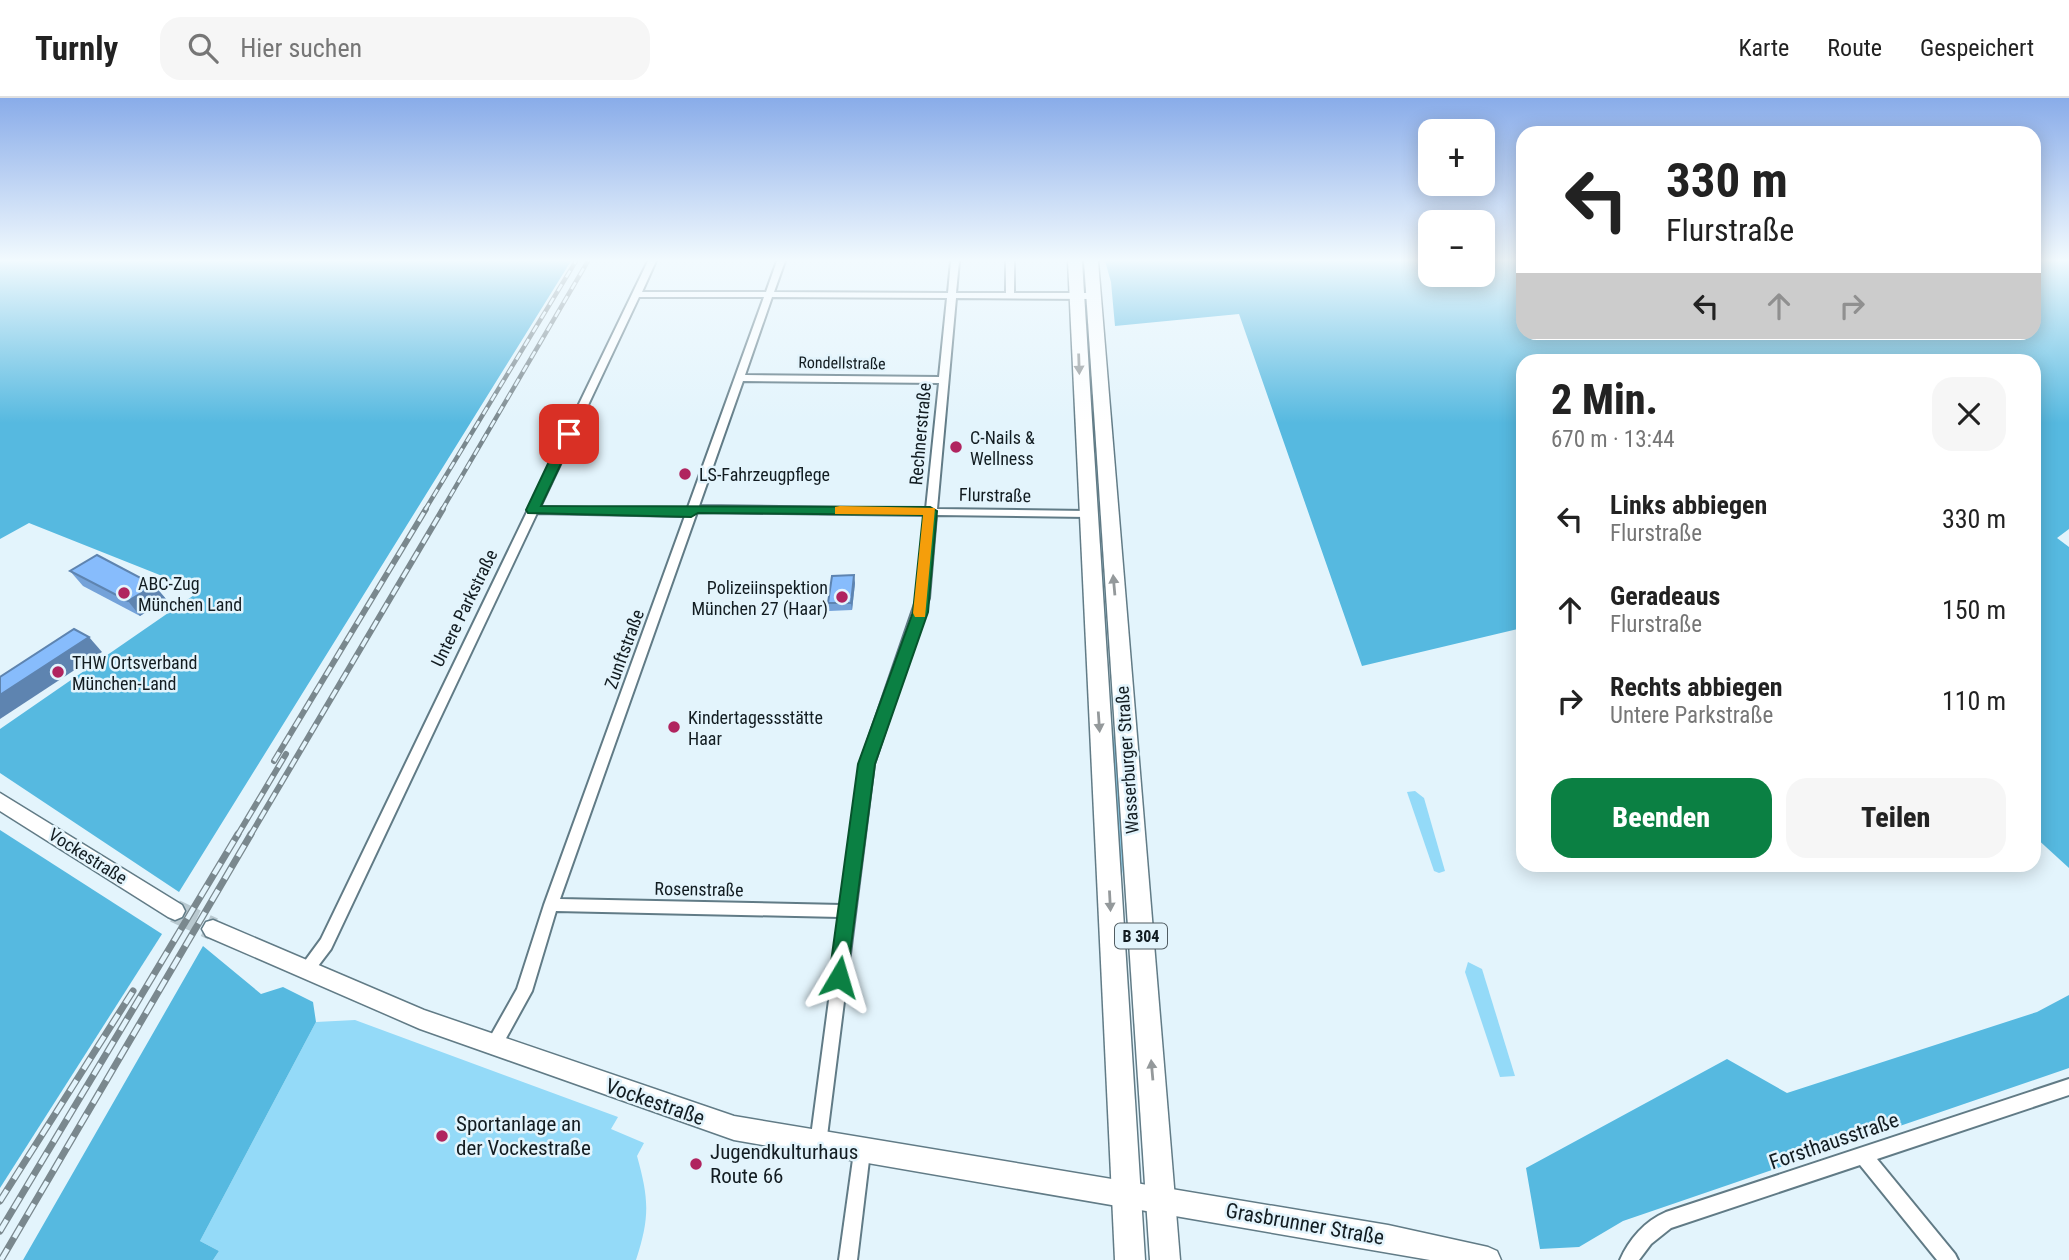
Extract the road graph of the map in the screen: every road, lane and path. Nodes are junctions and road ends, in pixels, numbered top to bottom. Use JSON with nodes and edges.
{"nodes":[{"id":1,"x":626,"y":315,"type":"edge"},
{"id":2,"x":762,"y":315,"type":"edge"},
{"id":3,"x":951,"y":315,"type":"edge"},
{"id":4,"x":1084,"y":315,"type":"edge"},
{"id":5,"x":1086,"y":315,"type":"edge"},
{"id":6,"x":740,"y":378,"type":"junction"},
{"id":7,"x":943,"y":380,"type":"junction"},
{"id":8,"x":533,"y":510,"type":"junction"},
{"id":9,"x":692,"y":511,"type":"junction"},
{"id":10,"x":930,"y":511,"type":"junction"},
{"id":11,"x":1087,"y":513,"type":"junction"},
{"id":12,"x":0,"y":801,"type":"edge"},
{"id":13,"x":551,"y":905,"type":"junction"},
{"id":14,"x":175,"y":911,"type":"tunnel mouth"},
{"id":15,"x":847,"y":911,"type":"junction"},
{"id":16,"x":213,"y":929,"type":"tunnel mouth"},
{"id":17,"x":307,"y":969,"type":"junction"},
{"id":18,"x":492,"y":1046,"type":"junction"},
{"id":19,"x":2069,"y":1087,"type":"edge"},
{"id":20,"x":818,"y":1144,"type":"junction"},
{"id":21,"x":862,"y":1152,"type":"junction"},
{"id":22,"x":1863,"y":1155,"type":"junction"},
{"id":23,"x":1128,"y":1196,"type":"junction"},
{"id":24,"x":1162,"y":1201,"type":"junction"},
{"id":25,"x":848,"y":1260,"type":"edge"},
{"id":26,"x":1130,"y":1260,"type":"edge"},
{"id":27,"x":1165,"y":1260,"type":"edge"},
{"id":28,"x":1488,"y":1260,"type":"edge"},
{"id":29,"x":1629,"y":1260,"type":"edge"},
{"id":30,"x":1949,"y":1260,"type":"edge"}],
"edges":[{"from":1,"to":8,"type":"street","name":"Untere Parkstraße"},
{"from":2,"to":6,"type":"street","name":"Zunftstraße"},
{"from":3,"to":7,"type":"street","name":"Rechnerstraße"},
{"from":4,"to":11,"type":"main road","name":"Wasserburger Straße","number":"B 304","one_way":true},
{"from":24,"to":5,"type":"main road","name":"Wasserburger Straße","number":"B 304","one_way":true},
{"from":6,"to":7,"type":"street","name":"Rondellstraße"},
{"from":6,"to":9,"type":"street","name":"Zunftstraße"},
{"from":7,"to":10,"type":"street","name":"Rechnerstraße"},
{"from":8,"to":9,"type":"street","name":"Flurstraße"},
{"from":8,"to":17,"type":"street","name":"Untere Parkstraße"},
{"from":9,"to":10,"type":"street","name":"Flurstraße"},
{"from":9,"to":13,"type":"street","name":"Zunftstraße"},
{"from":10,"to":11,"type":"street","name":"Flurstraße"},
{"from":10,"to":15,"type":"street","name":"Rechnerstraße"},
{"from":11,"to":23,"type":"main road","name":"Wasserburger Straße","number":"B 304","one_way":true},
{"from":12,"to":14,"type":"main road","name":"Vockestraße"},
{"from":13,"to":15,"type":"street","name":"Rosenstraße"},
{"from":13,"to":18,"type":"street","name":"Zunftstraße"},
{"from":15,"to":20,"type":"street","name":"Rechnerstraße"},
{"from":16,"to":17,"type":"main road","name":"Vockestraße"},
{"from":17,"to":18,"type":"main road","name":"Vockestraße"},
{"from":18,"to":20,"type":"main road","name":"Vockestraße"},
{"from":19,"to":22,"type":"street","name":"Forsthausstraße"},
{"from":20,"to":21,"type":"main road","name":"Vockestraße"},
{"from":21,"to":23,"type":"main road","name":"Vockestraße"},
{"from":21,"to":25,"type":"street"},
{"from":22,"to":29,"type":"street","name":"Forsthausstraße"},
{"from":22,"to":30,"type":"street"},
{"from":23,"to":24,"type":"main road","name":"Vockestraße"},
{"from":23,"to":26,"type":"main road","name":"Wasserburger Straße","number":"B 304"},
{"from":24,"to":27,"type":"main road","name":"Wasserburger Straße","number":"B 304"},
{"from":24,"to":28,"type":"main road","name":"Grasbrunner Straße"}]}
